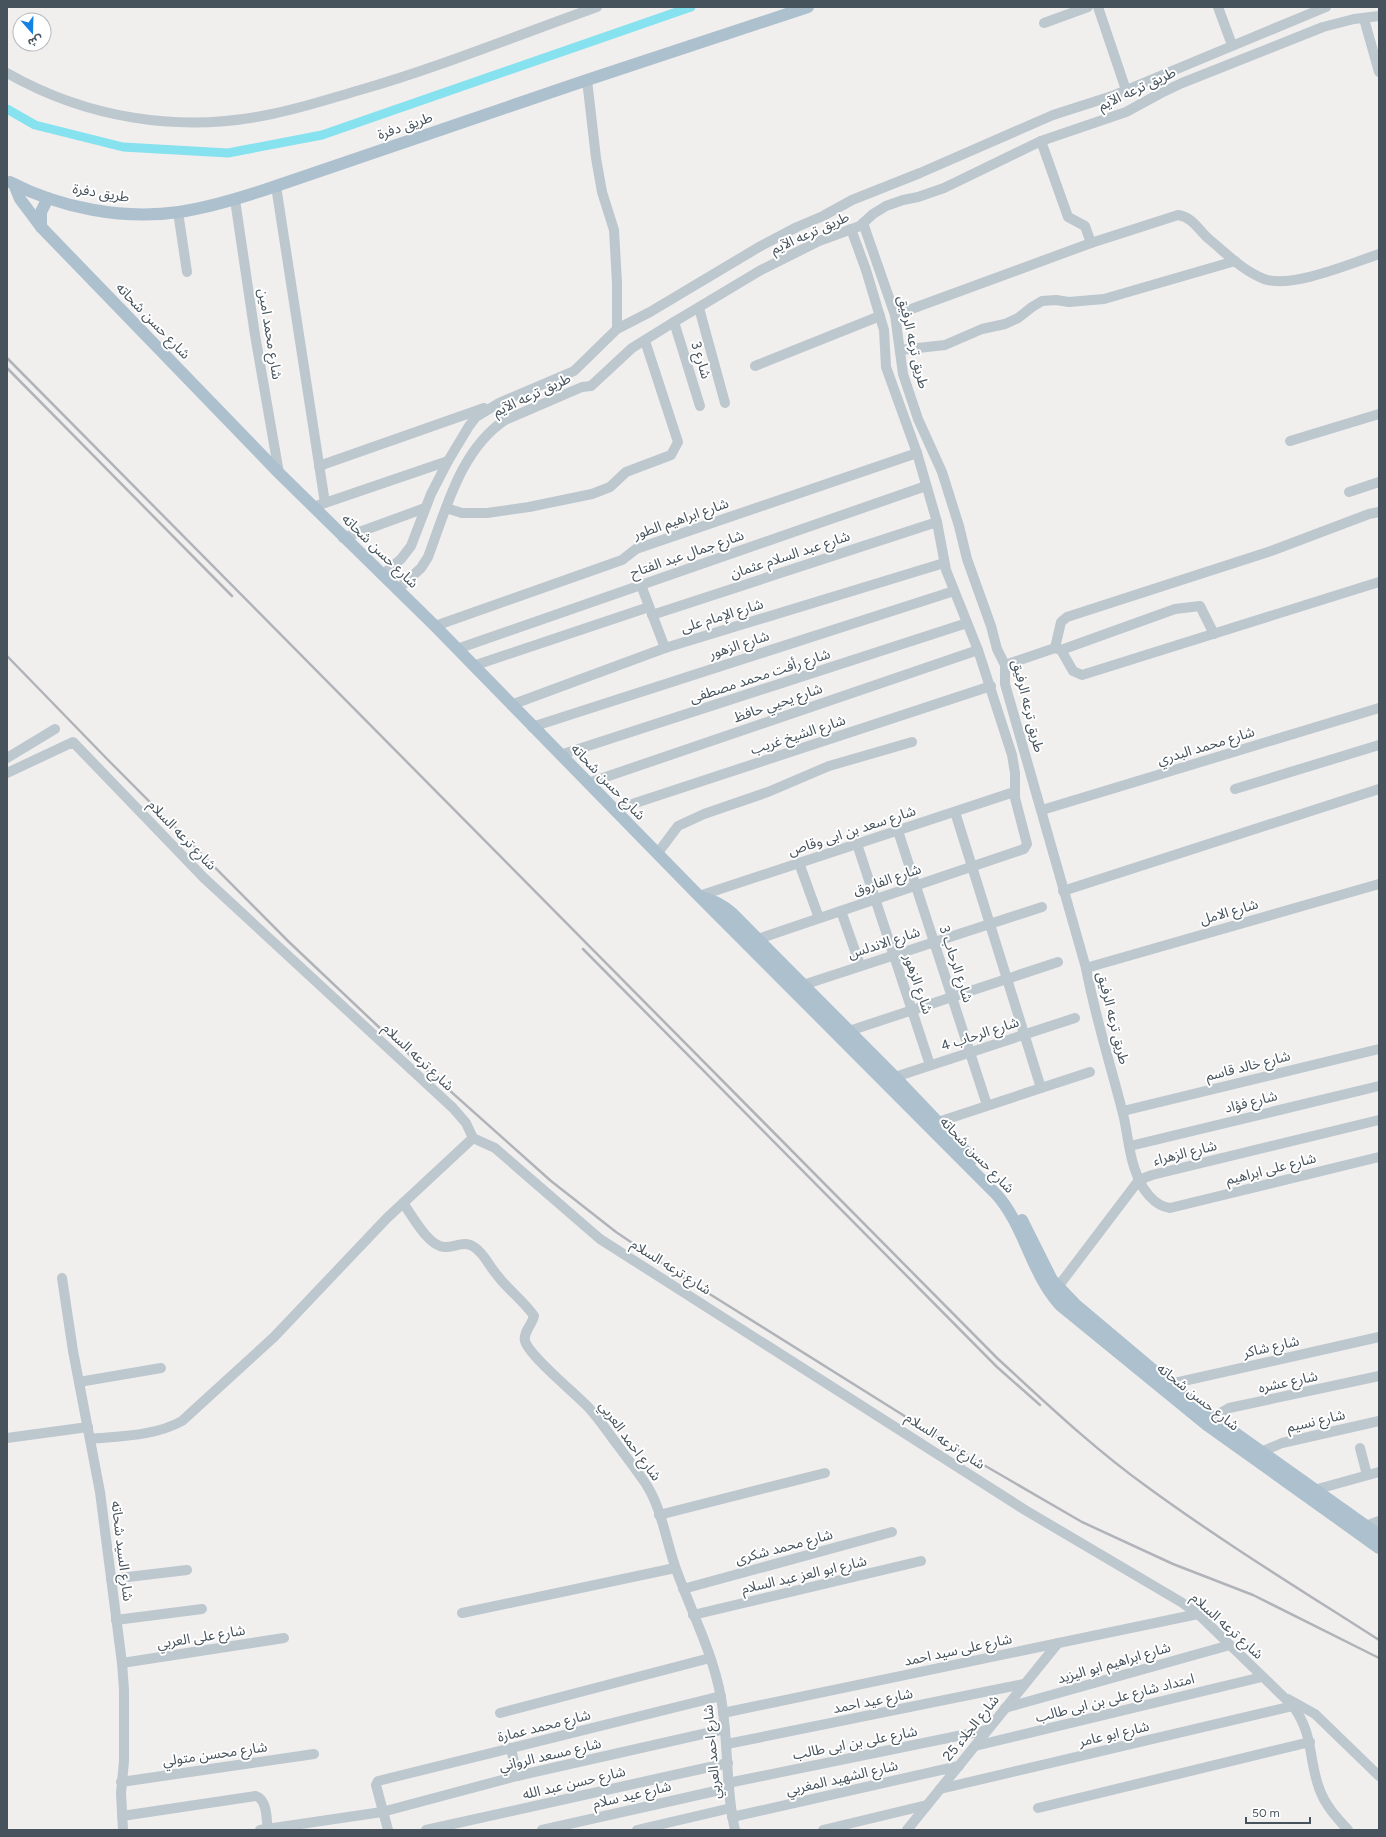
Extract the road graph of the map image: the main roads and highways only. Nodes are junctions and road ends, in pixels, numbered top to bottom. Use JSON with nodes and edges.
{"nodes":[{"id":1,"x":808,"y":7,"type":"edge"},
{"id":2,"x":11,"y":183,"type":"edge"},
{"id":3,"x":48,"y":198,"type":"junction"},
{"id":4,"x":41,"y":227,"type":"junction"},
{"id":5,"x":698,"y":896,"type":"junction"},
{"id":6,"x":1055,"y":1292,"type":"junction"},
{"id":7,"x":1128,"y":1355,"type":"junction"},
{"id":8,"x":1211,"y":1421,"type":"junction"},
{"id":9,"x":1379,"y":1535,"type":"edge"},
{"id":10,"x":1379,"y":1548,"type":"edge"}],
"edges":[{"from":1,"to":3,"type":"main road","name":"طريق دفرة"},
{"from":2,"to":3,"type":"main road","name":"طريق دفرة"},
{"from":2,"to":4,"type":"main road","name":"شارع حسن شحاته"},
{"from":3,"to":4,"type":"main road"},
{"from":4,"to":5,"type":"main road","name":"شارع حسن شحاته"},
{"from":5,"to":6,"type":"main road","name":"شارع حسن شحاته"},
{"from":5,"to":6,"type":"main road","name":"شارع حسن شحاته"},
{"from":6,"to":7,"type":"main road","name":"شارع حسن شحاته"},
{"from":7,"to":8,"type":"main road","name":"شارع حسن شحاته"},
{"from":7,"to":8,"type":"main road","name":"شارع حسن شحاته"},
{"from":8,"to":9,"type":"main road","name":"شارع حسن شحاته"},
{"from":8,"to":10,"type":"main road","name":"شارع حسن شحاته"}]}
